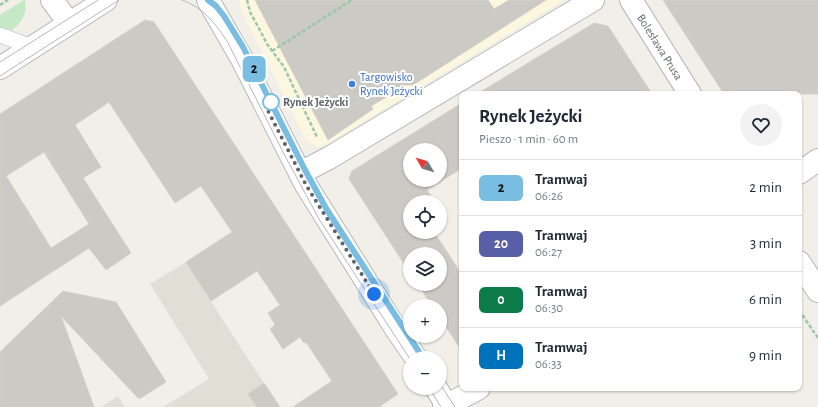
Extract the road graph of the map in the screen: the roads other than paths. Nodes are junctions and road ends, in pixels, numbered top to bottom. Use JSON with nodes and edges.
{"nodes":[{"id":1,"x":52,"y":0,"type":"edge"},
{"id":2,"x":106,"y":0,"type":"edge"},
{"id":3,"x":208,"y":0,"type":"edge"},
{"id":4,"x":593,"y":0,"type":"edge"},
{"id":5,"x":630,"y":0,"type":"edge"},
{"id":6,"x":69,"y":23,"type":"junction"},
{"id":7,"x":0,"y":35,"type":"edge"},
{"id":8,"x":32,"y":47,"type":"junction"},
{"id":9,"x":0,"y":68,"type":"edge"},
{"id":10,"x":688,"y":91,"type":"edge"},
{"id":11,"x":818,"y":160,"type":"edge"},
{"id":12,"x":802,"y":171,"type":"edge"},
{"id":13,"x":300,"y":173,"type":"junction"},
{"id":14,"x":802,"y":267,"type":"edge"},
{"id":15,"x":818,"y":291,"type":"edge"},
{"id":16,"x":411,"y":351,"type":"edge"},
{"id":17,"x":472,"y":391,"type":"edge"},
{"id":18,"x":444,"y":402,"type":"edge"}],
"edges":[{"from":1,"to":6,"type":"street"},
{"from":2,"to":6,"type":"street"},
{"from":3,"to":13,"type":"street"},
{"from":4,"to":13,"type":"street"},
{"from":5,"to":10,"type":"street","name":"Bolesława Prusa"},
{"from":6,"to":8,"type":"street"},
{"from":7,"to":8,"type":"lane"},
{"from":8,"to":9,"type":"street"},
{"from":11,"to":12,"type":"street"},
{"from":13,"to":16,"type":"street"},
{"from":14,"to":15,"type":"street"},
{"from":17,"to":18,"type":"street"}]}
